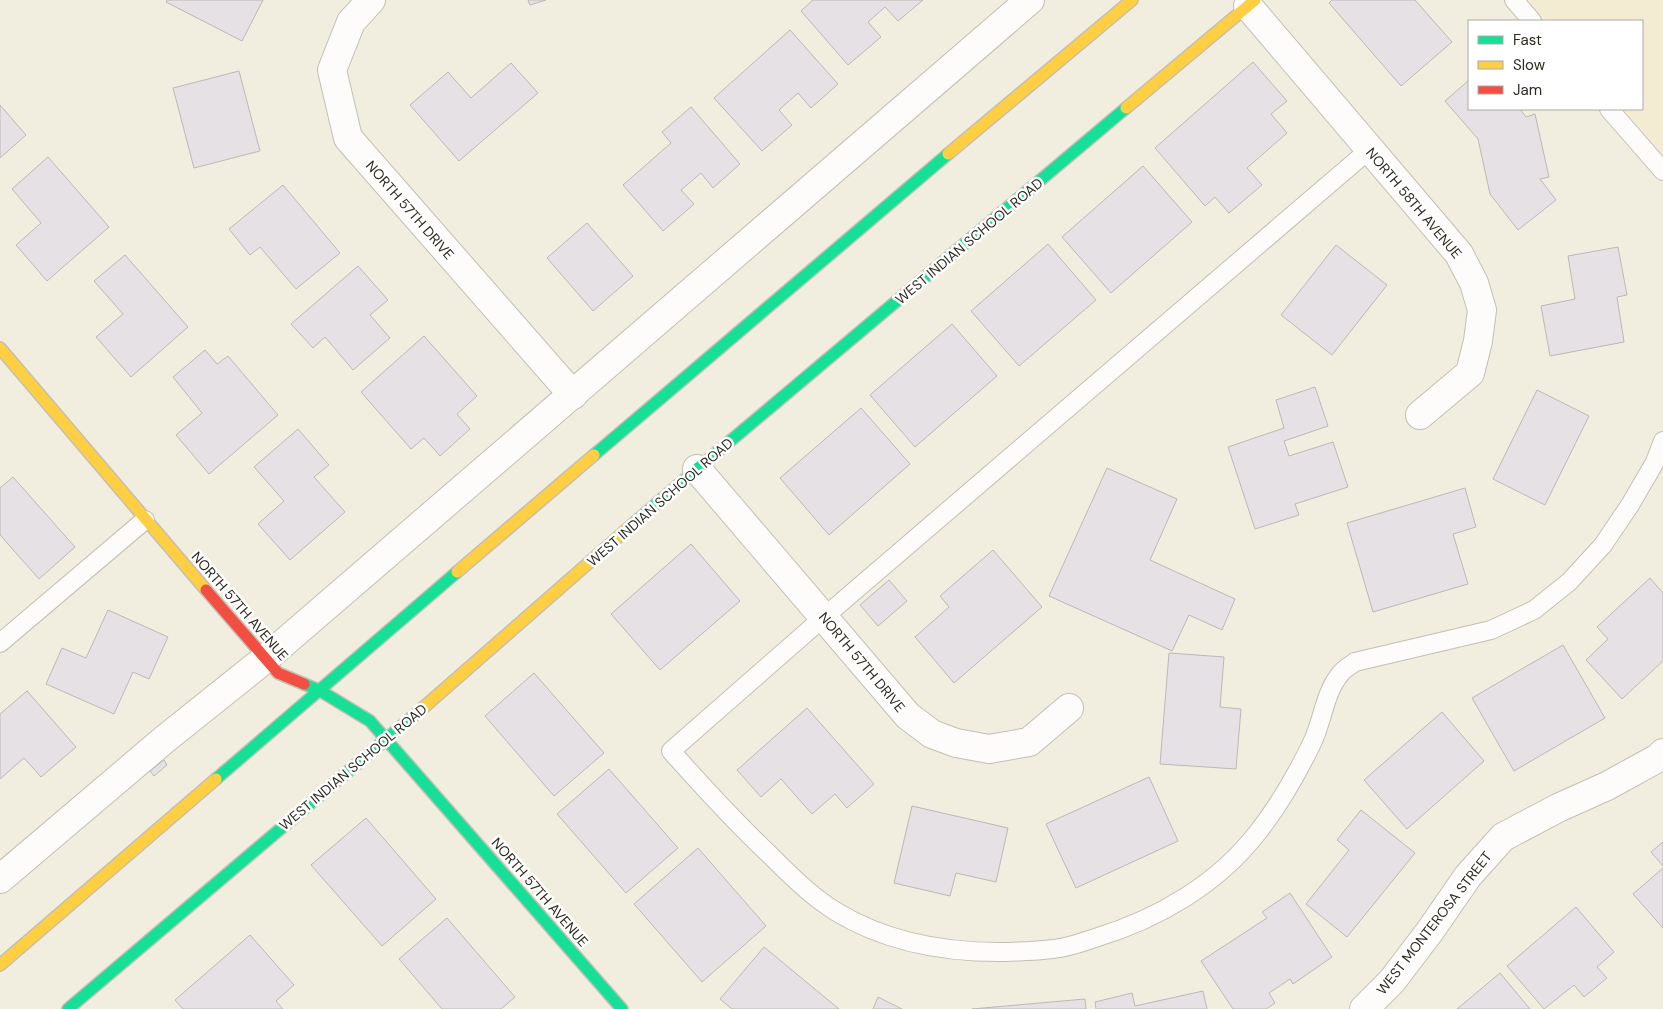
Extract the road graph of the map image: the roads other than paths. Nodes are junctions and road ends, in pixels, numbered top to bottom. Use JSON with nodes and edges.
{"nodes":[{"id":1,"x":371,"y":0,"type":"edge"},
{"id":2,"x":1132,"y":0,"type":"edge"},
{"id":3,"x":1514,"y":0,"type":"edge"},
{"id":4,"x":1252,"y":3,"type":"edge"},
{"id":5,"x":1016,"y":4,"type":"edge"},
{"id":6,"x":1531,"y":20,"type":"edge"},
{"id":7,"x":1610,"y":110,"type":"edge"},
{"id":8,"x":1370,"y":149,"type":"junction"},
{"id":9,"x":1663,"y":171,"type":"edge"},
{"id":10,"x":0,"y":348,"type":"edge"},
{"id":11,"x":573,"y":395,"type":"junction"},
{"id":12,"x":1420,"y":415,"type":"dead end"},
{"id":13,"x":1663,"y":441,"type":"edge"},
{"id":14,"x":697,"y":469,"type":"junction"},
{"id":15,"x":145,"y":520,"type":"junction"},
{"id":16,"x":824,"y":617,"type":"junction"},
{"id":17,"x":0,"y":643,"type":"edge"},
{"id":18,"x":265,"y":659,"type":"junction"},
{"id":19,"x":318,"y":690,"type":"junction"},
{"id":20,"x":1069,"y":708,"type":"dead end"},
{"id":21,"x":387,"y":739,"type":"junction"},
{"id":22,"x":1663,"y":753,"type":"edge"},
{"id":23,"x":0,"y":879,"type":"edge"},
{"id":24,"x":0,"y":965,"type":"edge"},
{"id":25,"x":80,"y":1005,"type":"edge"},
{"id":26,"x":622,"y":1009,"type":"edge"},
{"id":27,"x":1364,"y":1009,"type":"edge"}],
"edges":[{"from":1,"to":11,"type":"street","name":"NORTH 57TH DRIVE"},
{"from":2,"to":19,"type":"street"},
{"from":3,"to":6,"type":"lane"},
{"from":4,"to":8,"type":"street","name":"NORTH 58TH AVENUE"},
{"from":4,"to":14,"type":"street","name":"WEST INDIAN SCHOOL ROAD"},
{"from":5,"to":11,"type":"street"},
{"from":7,"to":9,"type":"lane"},
{"from":8,"to":12,"type":"street","name":"NORTH 58TH AVENUE"},
{"from":8,"to":16,"type":"lane"},
{"from":10,"to":15,"type":"street","name":"NORTH 57TH AVENUE"},
{"from":11,"to":18,"type":"street"},
{"from":13,"to":16,"type":"lane"},
{"from":14,"to":16,"type":"street","name":"NORTH 57TH DRIVE"},
{"from":14,"to":21,"type":"street","name":"WEST INDIAN SCHOOL ROAD"},
{"from":15,"to":17,"type":"lane"},
{"from":15,"to":18,"type":"street","name":"NORTH 57TH AVENUE"},
{"from":16,"to":20,"type":"street","name":"NORTH 57TH DRIVE"},
{"from":18,"to":19,"type":"street","name":"NORTH 57TH AVENUE"},
{"from":18,"to":23,"type":"street"},
{"from":19,"to":21,"type":"street","name":"NORTH 57TH AVENUE"},
{"from":19,"to":24,"type":"street"},
{"from":21,"to":25,"type":"street","name":"WEST INDIAN SCHOOL ROAD"},
{"from":21,"to":26,"type":"street","name":"NORTH 57TH AVENUE"},
{"from":22,"to":27,"type":"street","name":"WEST MONTEROSA STREET"}]}
